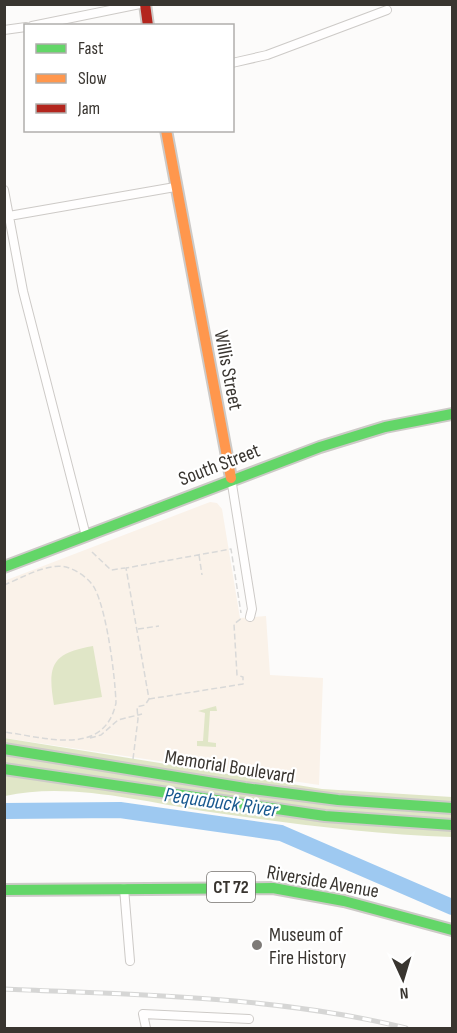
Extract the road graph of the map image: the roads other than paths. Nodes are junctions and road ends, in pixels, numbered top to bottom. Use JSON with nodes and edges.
{"nodes":[{"id":1,"x":142,"y":4,"type":"edge"},
{"id":2,"x":387,"y":10,"type":"dead end"},
{"id":3,"x":42,"y":24,"type":"edge"},
{"id":4,"x":147,"y":24,"type":"edge"},
{"id":5,"x":24,"y":27,"type":"edge"},
{"id":6,"x":4,"y":30,"type":"edge"},
{"id":7,"x":234,"y":63,"type":"edge"},
{"id":8,"x":166,"y":132,"type":"edge"},
{"id":9,"x":175,"y":187,"type":"junction"},
{"id":10,"x":4,"y":190,"type":"edge"},
{"id":11,"x":9,"y":216,"type":"junction"},
{"id":12,"x":453,"y":414,"type":"edge"},
{"id":13,"x":231,"y":478,"type":"junction"},
{"id":14,"x":86,"y":536,"type":"junction"},
{"id":15,"x":4,"y":567,"type":"edge"},
{"id":16,"x":250,"y":617,"type":"dead end"},
{"id":17,"x":4,"y":749,"type":"edge"},
{"id":18,"x":4,"y":769,"type":"edge"},
{"id":19,"x":453,"y":808,"type":"edge"},
{"id":20,"x":453,"y":825,"type":"edge"},
{"id":21,"x":124,"y":888,"type":"junction"},
{"id":22,"x":4,"y":890,"type":"edge"},
{"id":23,"x":453,"y":930,"type":"edge"},
{"id":24,"x":130,"y":961,"type":"dead end"},
{"id":25,"x":249,"y":1019,"type":"dead end"},
{"id":26,"x":146,"y":1029,"type":"edge"}],
"edges":[{"from":1,"to":3,"type":"street"},
{"from":1,"to":4,"type":"main road"},
{"from":2,"to":7,"type":"street"},
{"from":5,"to":6,"type":"street"},
{"from":8,"to":9,"type":"main road","name":"Willis Street"},
{"from":9,"to":11,"type":"street"},
{"from":9,"to":13,"type":"main road","name":"Willis Street"},
{"from":10,"to":11,"type":"street"},
{"from":11,"to":14,"type":"street"},
{"from":12,"to":13,"type":"main road","name":"South Street"},
{"from":13,"to":14,"type":"main road","name":"South Street"},
{"from":13,"to":16,"type":"street","name":"Willis Street"},
{"from":14,"to":15,"type":"main road","name":"South Street"},
{"from":17,"to":19,"type":"main road","name":"Memorial Boulevard"},
{"from":18,"to":20,"type":"main road","name":"Memorial Boulevard"},
{"from":21,"to":22,"type":"main road","name":"Riverside Avenue","number":"CT 72"},
{"from":21,"to":23,"type":"main road","name":"Riverside Avenue","number":"CT 72"},
{"from":21,"to":24,"type":"street"},
{"from":25,"to":26,"type":"street"}]}
